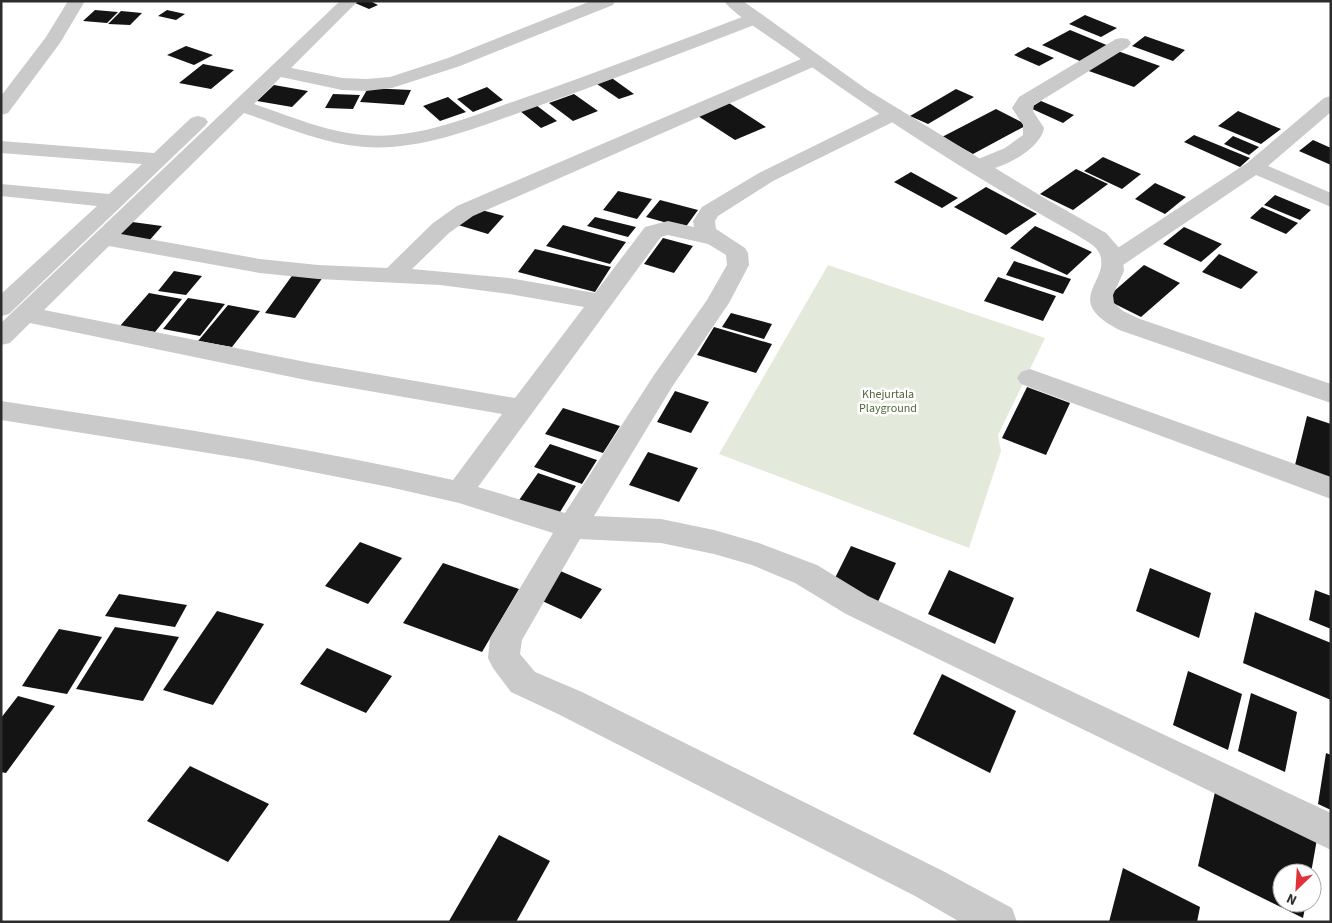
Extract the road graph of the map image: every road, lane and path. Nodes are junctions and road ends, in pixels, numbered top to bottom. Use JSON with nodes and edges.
{"nodes":[{"id":1,"x":76,"y":1,"type":"edge"},
{"id":2,"x":333,"y":1,"type":"edge"},
{"id":3,"x":350,"y":1,"type":"edge"},
{"id":4,"x":607,"y":1,"type":"edge"},
{"id":5,"x":732,"y":1,"type":"edge"},
{"id":6,"x":756,"y":18,"type":"junction"},
{"id":7,"x":1122,"y":43,"type":"dead end"},
{"id":8,"x":814,"y":60,"type":"junction"},
{"id":9,"x":277,"y":72,"type":"junction"},
{"id":10,"x":1331,"y":102,"type":"edge"},
{"id":11,"x":3,"y":104,"type":"edge"},
{"id":12,"x":241,"y":106,"type":"junction"},
{"id":13,"x":894,"y":114,"type":"junction"},
{"id":14,"x":1,"y":147,"type":"edge"},
{"id":15,"x":157,"y":159,"type":"junction"},
{"id":16,"x":978,"y":166,"type":"junction"},
{"id":17,"x":1254,"y":167,"type":"junction"},
{"id":18,"x":1,"y":190,"type":"edge"},
{"id":19,"x":113,"y":201,"type":"junction"},
{"id":20,"x":1331,"y":201,"type":"edge"},
{"id":21,"x":104,"y":238,"type":"junction"},
{"id":22,"x":713,"y":238,"type":"junction"},
{"id":23,"x":1112,"y":262,"type":"junction"},
{"id":24,"x":393,"y":275,"type":"junction"},
{"id":25,"x":600,"y":302,"type":"junction"},
{"id":26,"x":1,"y":308,"type":"edge"},
{"id":27,"x":25,"y":314,"type":"junction"},
{"id":28,"x":1,"y":337,"type":"edge"},
{"id":29,"x":1030,"y":378,"type":"dead end"},
{"id":30,"x":1331,"y":394,"type":"edge"},
{"id":31,"x":522,"y":408,"type":"junction"},
{"id":32,"x":1,"y":410,"type":"edge"},
{"id":33,"x":1331,"y":488,"type":"edge"},
{"id":34,"x":459,"y":492,"type":"junction"},
{"id":35,"x":572,"y":527,"type":"junction"},
{"id":36,"x":1331,"y":832,"type":"edge"},
{"id":37,"x":998,"y":922,"type":"edge"}],
"edges":[{"from":1,"to":11,"type":"street"},
{"from":2,"to":15,"type":"street"},
{"from":3,"to":9,"type":"street"},
{"from":4,"to":9,"type":"street"},
{"from":5,"to":6,"type":"street"},
{"from":6,"to":8,"type":"street"},
{"from":6,"to":12,"type":"street"},
{"from":7,"to":16,"type":"street"},
{"from":8,"to":13,"type":"street"},
{"from":8,"to":24,"type":"street"},
{"from":9,"to":12,"type":"street"},
{"from":10,"to":17,"type":"street"},
{"from":12,"to":21,"type":"street"},
{"from":13,"to":16,"type":"street"},
{"from":13,"to":22,"type":"street"},
{"from":14,"to":15,"type":"street"},
{"from":15,"to":19,"type":"street"},
{"from":16,"to":23,"type":"street"},
{"from":17,"to":20,"type":"street"},
{"from":17,"to":23,"type":"street"},
{"from":18,"to":19,"type":"street"},
{"from":19,"to":26,"type":"street"},
{"from":21,"to":24,"type":"street"},
{"from":21,"to":27,"type":"street"},
{"from":22,"to":25,"type":"street"},
{"from":22,"to":35,"type":"street"},
{"from":23,"to":30,"type":"street"},
{"from":24,"to":25,"type":"street"},
{"from":25,"to":31,"type":"street"},
{"from":27,"to":28,"type":"street"},
{"from":27,"to":31,"type":"street"},
{"from":29,"to":33,"type":"street"},
{"from":31,"to":34,"type":"street"},
{"from":32,"to":34,"type":"street"},
{"from":34,"to":35,"type":"street"},
{"from":35,"to":36,"type":"street"},
{"from":35,"to":37,"type":"street"}]}
